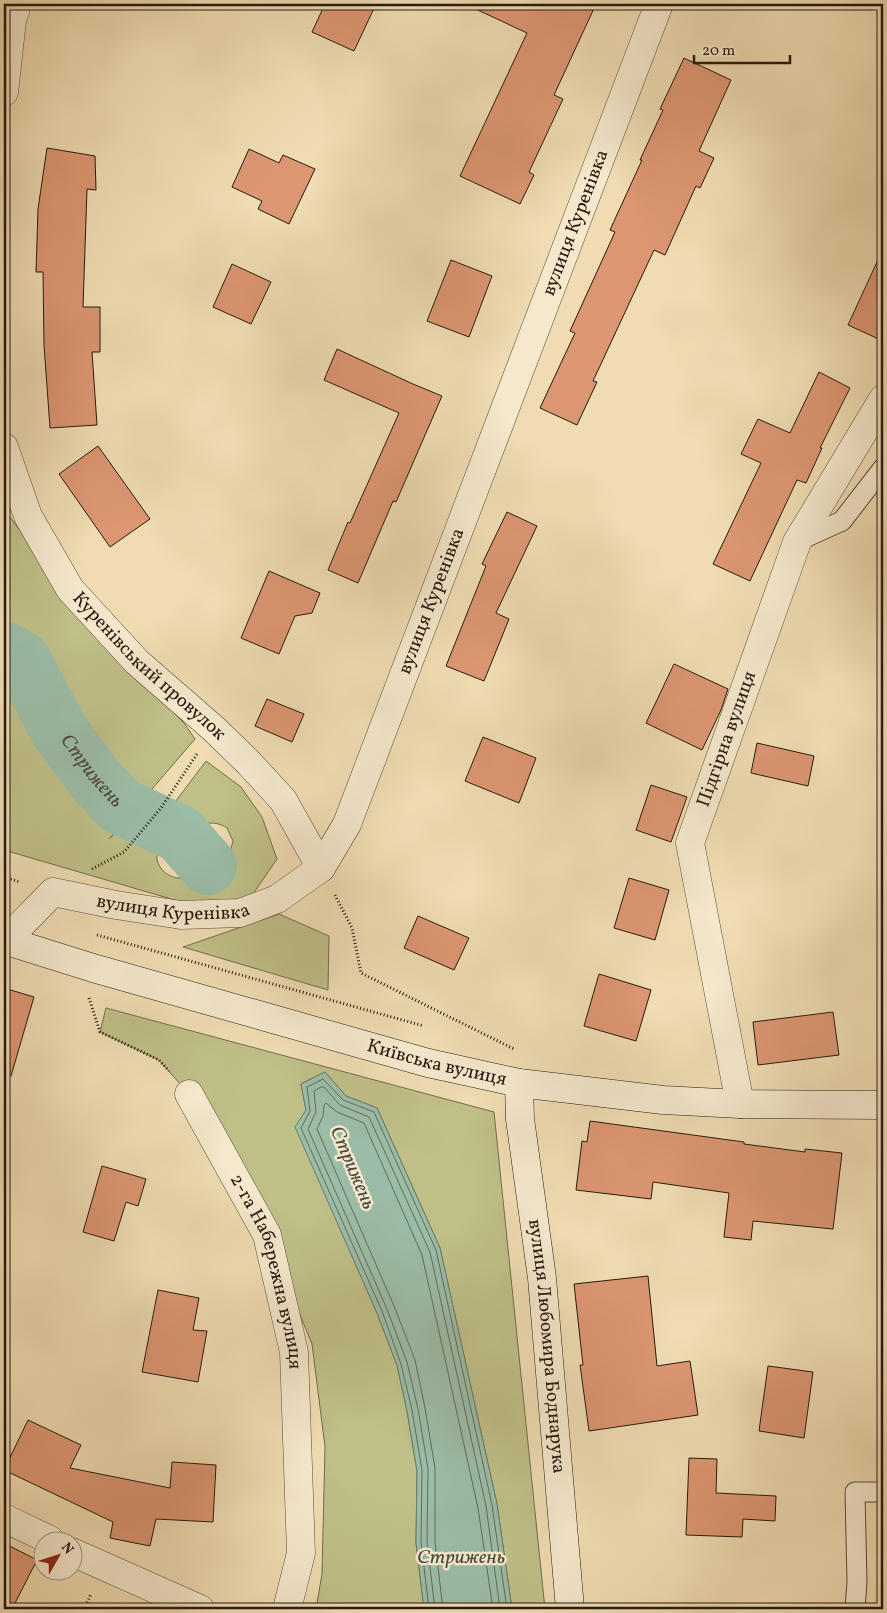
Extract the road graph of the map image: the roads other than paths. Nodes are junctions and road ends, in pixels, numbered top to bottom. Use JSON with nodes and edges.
{"nodes":[{"id":1,"x":17,"y":4,"type":"edge"},
{"id":2,"x":659,"y":4,"type":"edge"},
{"id":3,"x":4,"y":92,"type":"edge"},
{"id":4,"x":883,"y":400,"type":"edge"},
{"id":5,"x":4,"y":447,"type":"edge"},
{"id":6,"x":883,"y":468,"type":"edge"},
{"id":7,"x":797,"y":542,"type":"junction"},
{"id":8,"x":322,"y":868,"type":"junction"},
{"id":9,"x":5,"y":940,"type":"edge"},
{"id":10,"x":519,"y":1083,"type":"junction"},
{"id":11,"x":189,"y":1094,"type":"road end"},
{"id":12,"x":740,"y":1104,"type":"junction"},
{"id":13,"x":883,"y":1105,"type":"edge"},
{"id":14,"x":883,"y":1492,"type":"edge"},
{"id":15,"x":4,"y":1518,"type":"edge"},
{"id":16,"x":32,"y":1531,"type":"edge"},
{"id":17,"x":82,"y":1556,"type":"edge"},
{"id":18,"x":200,"y":1609,"type":"edge"},
{"id":19,"x":287,"y":1609,"type":"edge"},
{"id":20,"x":570,"y":1609,"type":"edge"},
{"id":21,"x":855,"y":1609,"type":"edge"}],
"edges":[{"from":1,"to":3,"type":"street"},
{"from":2,"to":8,"type":"street","name":"вулиця Куренівка"},
{"from":4,"to":7,"type":"street","name":"Підгірна вулиця"},
{"from":5,"to":8,"type":"street","name":"Куренівський провулок"},
{"from":6,"to":7,"type":"lane"},
{"from":7,"to":12,"type":"street","name":"Підгірна вулиця"},
{"from":8,"to":9,"type":"street","name":"вулиця Куренівка"},
{"from":9,"to":10,"type":"street","name":"Київська вулиця"},
{"from":10,"to":12,"type":"street","name":"Київська вулиця"},
{"from":10,"to":20,"type":"street","name":"вулиця Любомира Боднарука"},
{"from":11,"to":19,"type":"street","name":"2-га Набережна вулиця"},
{"from":12,"to":13,"type":"street","name":"Київська вулиця"},
{"from":14,"to":21,"type":"lane"},
{"from":15,"to":16,"type":"street"},
{"from":17,"to":18,"type":"street"}]}
